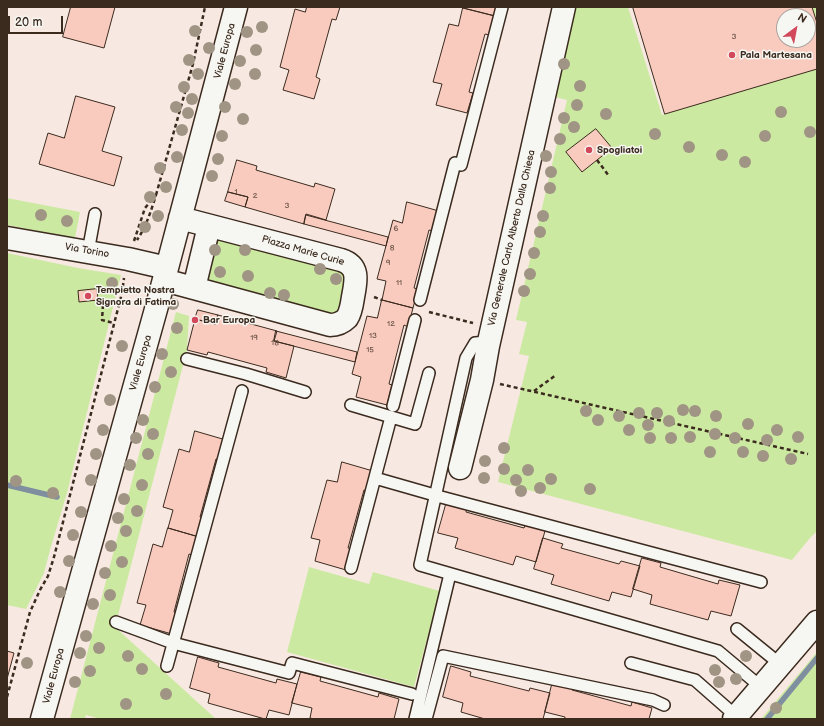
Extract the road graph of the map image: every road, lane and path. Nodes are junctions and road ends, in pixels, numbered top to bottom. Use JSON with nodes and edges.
{"nodes":[{"id":1,"x":206,"y":7,"type":"edge"},
{"id":2,"x":236,"y":7,"type":"edge"},
{"id":3,"x":502,"y":7,"type":"edge"},
{"id":4,"x":564,"y":7,"type":"edge"},
{"id":5,"x":597,"y":160,"type":"dead end"},
{"id":6,"x":609,"y":176,"type":"dead end"},
{"id":7,"x":156,"y":195,"type":"junction"},
{"id":8,"x":95,"y":214,"type":"dead end"},
{"id":9,"x":180,"y":218,"type":"junction"},
{"id":10,"x":210,"y":226,"type":"junction"},
{"id":11,"x":7,"y":238,"type":"edge"},
{"id":12,"x":88,"y":252,"type":"junction"},
{"id":13,"x":129,"y":254,"type":"junction"},
{"id":14,"x":166,"y":274,"type":"junction"},
{"id":15,"x":194,"y":288,"type":"junction"},
{"id":16,"x":420,"y":300,"type":"dead end"},
{"id":17,"x":103,"y":305,"type":"dead end"},
{"id":18,"x":428,"y":312,"type":"dead end"},
{"id":19,"x":415,"y":320,"type":"dead end"},
{"id":20,"x":114,"y":323,"type":"junction"},
{"id":21,"x":491,"y":335,"type":"junction"},
{"id":22,"x":187,"y":359,"type":"dead end"},
{"id":23,"x":429,"y":373,"type":"dead end"},
{"id":24,"x":556,"y":375,"type":"dead end"},
{"id":25,"x":482,"y":380,"type":"junction"},
{"id":26,"x":242,"y":391,"type":"dead end"},
{"id":27,"x":305,"y":392,"type":"dead end"},
{"id":28,"x":534,"y":392,"type":"junction"},
{"id":29,"x":351,"y":405,"type":"dead end"},
{"id":30,"x":392,"y":411,"type":"junction"},
{"id":31,"x":808,"y":454,"type":"dead end"},
{"id":32,"x":460,"y":468,"type":"dead end"},
{"id":33,"x":375,"y":478,"type":"junction"},
{"id":34,"x":351,"y":568,"type":"dead end"},
{"id":35,"x":450,"y":574,"type":"junction"},
{"id":36,"x":761,"y":582,"type":"dead end"},
{"id":37,"x":116,"y":622,"type":"dead end"},
{"id":38,"x":817,"y":622,"type":"edge"},
{"id":39,"x":736,"y":629,"type":"dead end"},
{"id":40,"x":173,"y":643,"type":"junction"},
{"id":41,"x":631,"y":663,"type":"dead end"},
{"id":42,"x":780,"y":664,"type":"junction"},
{"id":43,"x":167,"y":666,"type":"dead end"},
{"id":44,"x":761,"y":687,"type":"junction"},
{"id":45,"x":412,"y":694,"type":"dead end"},
{"id":46,"x":7,"y":697,"type":"edge"},
{"id":47,"x":664,"y":705,"type":"dead end"},
{"id":48,"x":735,"y":718,"type":"edge"},
{"id":49,"x":42,"y":719,"type":"edge"},
{"id":50,"x":415,"y":719,"type":"edge"},
{"id":51,"x":426,"y":719,"type":"edge"}],
"edges":[{"from":1,"to":7,"type":"path"},
{"from":2,"to":9,"type":"street","name":"Viale Europa"},
{"from":3,"to":16,"type":"lane"},
{"from":4,"to":21,"type":"street","name":"Via Generale Carlo Alberto Dalla Chiesa"},
{"from":5,"to":6,"type":"path"},
{"from":7,"to":13,"type":"path"},
{"from":7,"to":13,"type":"path"},
{"from":8,"to":12,"type":"lane"},
{"from":9,"to":10,"type":"street","name":"Piazza Marie Curie"},
{"from":9,"to":14,"type":"street","name":"Viale Europa"},
{"from":10,"to":15,"type":"street"},
{"from":10,"to":15,"type":"street","name":"Piazza Marie Curie"},
{"from":11,"to":12,"type":"street","name":"Via Torino"},
{"from":12,"to":13,"type":"street","name":"Via Torino"},
{"from":13,"to":14,"type":"street","name":"Via Torino"},
{"from":13,"to":20,"type":"path"},
{"from":14,"to":15,"type":"street","name":"Piazza Marie Curie"},
{"from":14,"to":49,"type":"street","name":"Viale Europa"},
{"from":17,"to":20,"type":"path"},
{"from":18,"to":21,"type":"path"},
{"from":19,"to":30,"type":"lane"},
{"from":20,"to":46,"type":"path"},
{"from":21,"to":25,"type":"street","name":"Via Generale Carlo Alberto Dalla Chiesa"},
{"from":21,"to":35,"type":"lane"},
{"from":22,"to":27,"type":"lane"},
{"from":23,"to":30,"type":"lane"},
{"from":24,"to":28,"type":"path"},
{"from":25,"to":28,"type":"path"},
{"from":25,"to":32,"type":"street","name":"Via Generale Carlo Alberto Dalla Chiesa"},
{"from":26,"to":40,"type":"lane"},
{"from":28,"to":31,"type":"path"},
{"from":29,"to":30,"type":"lane"},
{"from":30,"to":33,"type":"lane"},
{"from":33,"to":34,"type":"lane"},
{"from":33,"to":36,"type":"lane"},
{"from":35,"to":44,"type":"lane"},
{"from":35,"to":50,"type":"lane"},
{"from":37,"to":40,"type":"lane"},
{"from":38,"to":42,"type":"street"},
{"from":39,"to":42,"type":"lane"},
{"from":40,"to":43,"type":"lane"},
{"from":40,"to":45,"type":"lane"},
{"from":41,"to":48,"type":"lane"},
{"from":42,"to":44,"type":"street"},
{"from":44,"to":48,"type":"street"},
{"from":47,"to":51,"type":"lane"}]}
